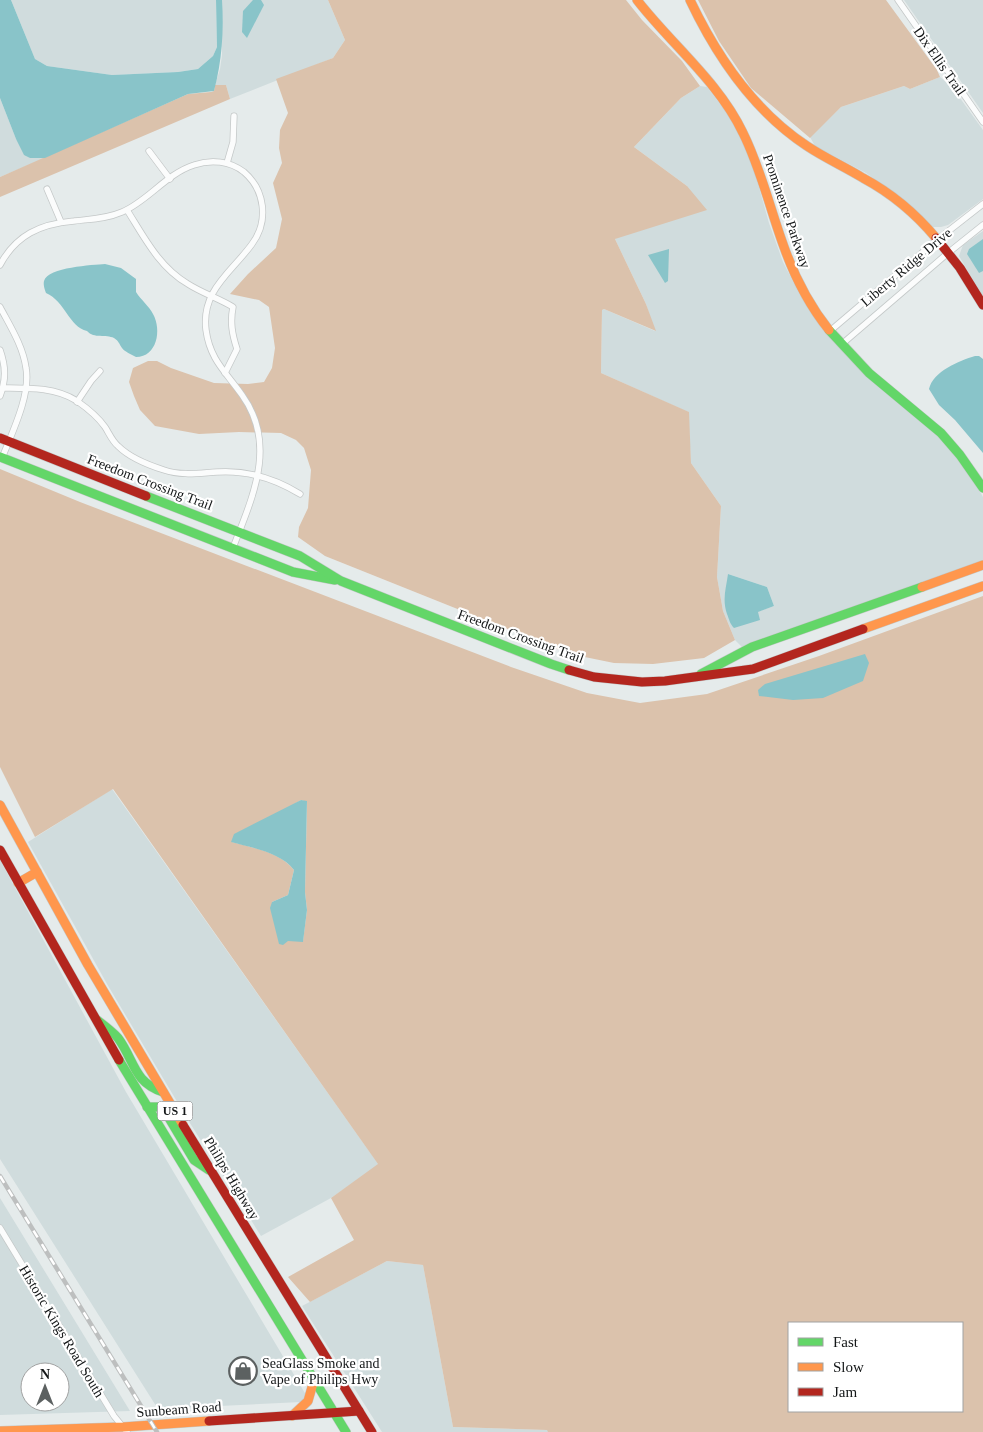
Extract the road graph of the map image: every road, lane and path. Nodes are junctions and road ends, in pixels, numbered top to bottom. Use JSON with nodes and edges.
{"nodes":[{"id":1,"x":637,"y":0,"type":"edge"},
{"id":2,"x":690,"y":0,"type":"edge"},
{"id":3,"x":898,"y":0,"type":"edge"},
{"id":4,"x":234,"y":116,"type":"dead end"},
{"id":5,"x":983,"y":122,"type":"edge"},
{"id":6,"x":149,"y":151,"type":"dead end"},
{"id":7,"x":227,"y":163,"type":"junction"},
{"id":8,"x":170,"y":179,"type":"junction"},
{"id":9,"x":48,"y":189,"type":"dead end"},
{"id":10,"x":983,"y":204,"type":"edge"},
{"id":11,"x":127,"y":210,"type":"junction"},
{"id":12,"x":61,"y":222,"type":"junction"},
{"id":13,"x":983,"y":225,"type":"edge"},
{"id":14,"x":937,"y":240,"type":"junction"},
{"id":15,"x":948,"y":252,"type":"junction"},
{"id":16,"x":0,"y":265,"type":"edge"},
{"id":17,"x":210,"y":296,"type":"junction"},
{"id":18,"x":983,"y":305,"type":"edge"},
{"id":19,"x":0,"y":307,"type":"edge"},
{"id":20,"x":830,"y":331,"type":"junction"},
{"id":21,"x":842,"y":344,"type":"junction"},
{"id":22,"x":0,"y":350,"type":"edge"},
{"id":23,"x":100,"y":371,"type":"dead end"},
{"id":24,"x":225,"y":374,"type":"junction"},
{"id":25,"x":3,"y":388,"type":"junction"},
{"id":26,"x":25,"y":388,"type":"junction"},
{"id":27,"x":0,"y":396,"type":"edge"},
{"id":28,"x":77,"y":402,"type":"junction"},
{"id":29,"x":4,"y":440,"type":"edge"},
{"id":30,"x":1,"y":457,"type":"edge"},
{"id":31,"x":259,"y":475,"type":"junction"},
{"id":32,"x":983,"y":488,"type":"edge"},
{"id":33,"x":300,"y":494,"type":"dead end"},
{"id":34,"x":239,"y":532,"type":"junction"},
{"id":35,"x":233,"y":548,"type":"junction"},
{"id":36,"x":983,"y":565,"type":"edge"},
{"id":37,"x":341,"y":581,"type":"junction"},
{"id":38,"x":983,"y":586,"type":"edge"},
{"id":39,"x":699,"y":676,"type":"junction"},
{"id":40,"x":0,"y":805,"type":"edge"},
{"id":41,"x":0,"y":850,"type":"edge"},
{"id":42,"x":37,"y":872,"type":"junction"},
{"id":43,"x":18,"y":883,"type":"junction"},
{"id":44,"x":95,"y":1019,"type":"junction"},
{"id":45,"x":164,"y":1092,"type":"junction"},
{"id":46,"x":147,"y":1106,"type":"junction"},
{"id":47,"x":214,"y":1173,"type":"junction"},
{"id":48,"x":0,"y":1228,"type":"edge"},
{"id":49,"x":314,"y":1380,"type":"junction"},
{"id":50,"x":359,"y":1411,"type":"junction"},
{"id":51,"x":335,"y":1413,"type":"junction"},
{"id":52,"x":292,"y":1416,"type":"junction"},
{"id":53,"x":125,"y":1429,"type":"edge"},
{"id":54,"x":0,"y":1431,"type":"edge"},
{"id":55,"x":346,"y":1432,"type":"edge"},
{"id":56,"x":372,"y":1432,"type":"edge"}],
"edges":[{"from":1,"to":20,"type":"street","name":"Prominence Parkway"},
{"from":2,"to":14,"type":"street"},
{"from":3,"to":5,"type":"street","name":"Dix Ellis Trail"},
{"from":4,"to":7,"type":"street"},
{"from":6,"to":8,"type":"street"},
{"from":7,"to":8,"type":"street"},
{"from":7,"to":17,"type":"street"},
{"from":8,"to":11,"type":"street"},
{"from":9,"to":12,"type":"street"},
{"from":10,"to":14,"type":"street","name":"Liberty Ridge Drive"},
{"from":11,"to":12,"type":"street"},
{"from":11,"to":17,"type":"street"},
{"from":12,"to":16,"type":"street"},
{"from":13,"to":15,"type":"street","name":"Liberty Ridge Drive"},
{"from":14,"to":15,"type":"street"},
{"from":14,"to":20,"type":"street","name":"Liberty Ridge Drive"},
{"from":15,"to":18,"type":"street"},
{"from":15,"to":21,"type":"street","name":"Liberty Ridge Drive"},
{"from":17,"to":24,"type":"street"},
{"from":17,"to":24,"type":"street"},
{"from":19,"to":26,"type":"street"},
{"from":20,"to":21,"type":"street","name":"Prominence Parkway"},
{"from":21,"to":32,"type":"street","name":"Prominence Parkway"},
{"from":22,"to":25,"type":"street"},
{"from":23,"to":28,"type":"street"},
{"from":24,"to":31,"type":"street"},
{"from":25,"to":26,"type":"street"},
{"from":25,"to":27,"type":"street"},
{"from":26,"to":28,"type":"street"},
{"from":26,"to":29,"type":"street"},
{"from":28,"to":31,"type":"street"},
{"from":29,"to":30,"type":"street"},
{"from":29,"to":34,"type":"street","name":"Freedom Crossing Trail"},
{"from":30,"to":35,"type":"street","name":"Freedom Crossing Trail"},
{"from":31,"to":33,"type":"street"},
{"from":31,"to":34,"type":"street"},
{"from":34,"to":35,"type":"street"},
{"from":34,"to":37,"type":"street","name":"Freedom Crossing Trail"},
{"from":35,"to":37,"type":"street","name":"Freedom Crossing Trail"},
{"from":36,"to":39,"type":"street","name":"Freedom Crossing Trail"},
{"from":37,"to":39,"type":"street","name":"Freedom Crossing Trail"},
{"from":38,"to":39,"type":"street","name":"Freedom Crossing Trail"},
{"from":40,"to":42,"type":"street","name":"Philips Highway","number":"US 1"},
{"from":41,"to":43,"type":"street","number":"US 1"},
{"from":42,"to":43,"type":"street"},
{"from":42,"to":45,"type":"street","name":"Philips Highway","number":"US 1"},
{"from":43,"to":44,"type":"street","number":"US 1"},
{"from":44,"to":45,"type":"street"},
{"from":44,"to":46,"type":"street","number":"US 1"},
{"from":45,"to":47,"type":"street","name":"Philips Highway","number":"US 1"},
{"from":46,"to":47,"type":"street"},
{"from":46,"to":49,"type":"street","number":"US 1"},
{"from":47,"to":50,"type":"street","name":"Philips Highway","number":"US 1"},
{"from":48,"to":53,"type":"street","name":"Historic Kings Road South"},
{"from":49,"to":51,"type":"street","number":"US 1"},
{"from":49,"to":52,"type":"street"},
{"from":50,"to":51,"type":"street","name":"Sunbeam Road"},
{"from":50,"to":56,"type":"street","name":"Philips Highway","number":"US 1"},
{"from":51,"to":52,"type":"street","name":"Sunbeam Road"},
{"from":51,"to":55,"type":"street","number":"US 1"},
{"from":52,"to":53,"type":"street","name":"Sunbeam Road"},
{"from":53,"to":54,"type":"street","name":"Sunbeam Road"}]}
